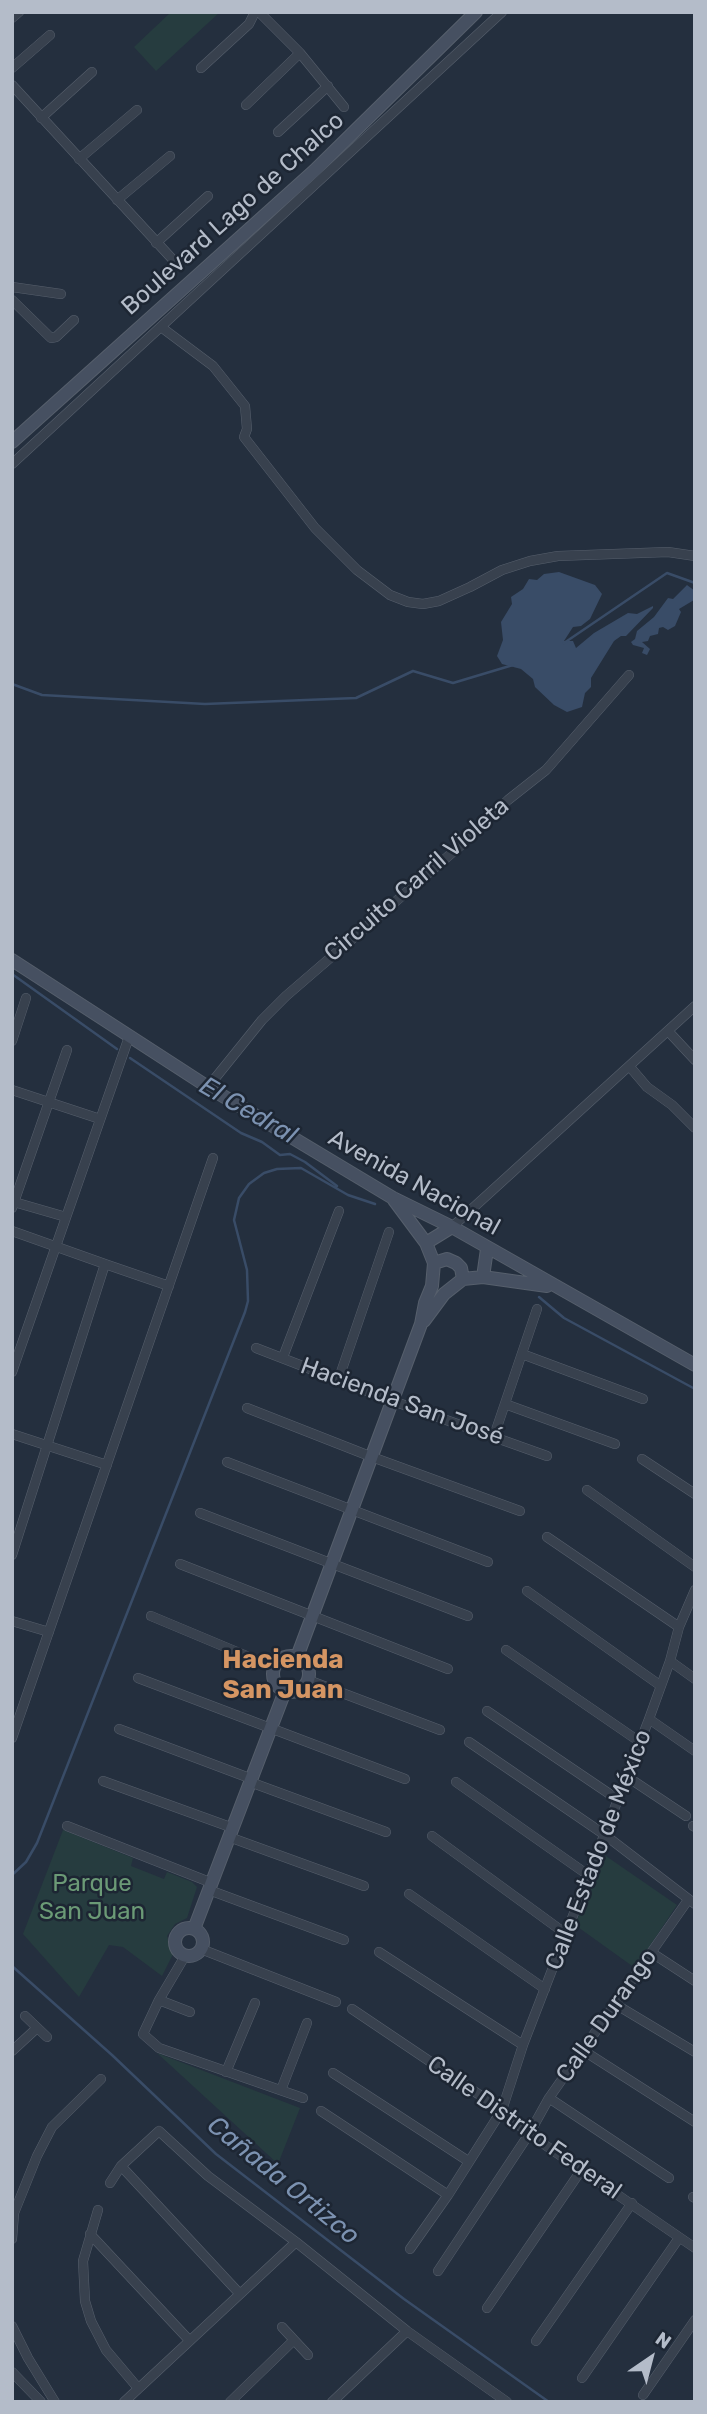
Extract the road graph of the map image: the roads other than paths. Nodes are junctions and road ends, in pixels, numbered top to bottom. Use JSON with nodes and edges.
{"nodes":[{"id":1,"x":19,"y":12,"type":"edge"},
{"id":2,"x":257,"y":12,"type":"edge"},
{"id":3,"x":476,"y":12,"type":"edge"},
{"id":4,"x":502,"y":12,"type":"edge"},
{"id":5,"x":12,"y":18,"type":"edge"},
{"id":6,"x":50,"y":35,"type":"dead end"},
{"id":7,"x":300,"y":53,"type":"junction"},
{"id":8,"x":12,"y":68,"type":"edge"},
{"id":9,"x":201,"y":68,"type":"dead end"},
{"id":10,"x":92,"y":72,"type":"dead end"},
{"id":11,"x":12,"y":85,"type":"edge"},
{"id":12,"x":328,"y":86,"type":"junction"},
{"id":13,"x":246,"y":105,"type":"dead end"},
{"id":14,"x":344,"y":107,"type":"dead end"},
{"id":15,"x":137,"y":110,"type":"dead end"},
{"id":16,"x":41,"y":118,"type":"junction"},
{"id":17,"x":278,"y":132,"type":"dead end"},
{"id":18,"x":170,"y":156,"type":"dead end"},
{"id":19,"x":79,"y":159,"type":"junction"},
{"id":20,"x":208,"y":196,"type":"dead end"},
{"id":21,"x":117,"y":200,"type":"junction"},
{"id":22,"x":156,"y":243,"type":"junction"},
{"id":23,"x":175,"y":262,"type":"dead end"},
{"id":24,"x":12,"y":287,"type":"edge"},
{"id":25,"x":61,"y":294,"type":"dead end"},
{"id":26,"x":12,"y":300,"type":"edge"},
{"id":27,"x":74,"y":320,"type":"dead end"},
{"id":28,"x":161,"y":327,"type":"junction"},
{"id":29,"x":12,"y":442,"type":"edge"},
{"id":30,"x":12,"y":464,"type":"edge"},
{"id":31,"x":695,"y":556,"type":"edge"},
{"id":32,"x":629,"y":675,"type":"dead end"},
{"id":33,"x":12,"y":960,"type":"edge"},
{"id":34,"x":26,"y":998,"type":"dead end"},
{"id":35,"x":695,"y":1006,"type":"edge"},
{"id":36,"x":668,"y":1031,"type":"junction"},
{"id":37,"x":129,"y":1037,"type":"junction"},
{"id":38,"x":12,"y":1041,"type":"edge"},
{"id":39,"x":67,"y":1050,"type":"dead end"},
{"id":40,"x":695,"y":1060,"type":"edge"},
{"id":41,"x":629,"y":1067,"type":"junction"},
{"id":42,"x":208,"y":1087,"type":"junction"},
{"id":43,"x":12,"y":1090,"type":"edge"},
{"id":44,"x":49,"y":1102,"type":"junction"},
{"id":45,"x":100,"y":1119,"type":"junction"},
{"id":46,"x":695,"y":1128,"type":"edge"},
{"id":47,"x":213,"y":1158,"type":"dead end"},
{"id":48,"x":393,"y":1198,"type":"junction"},
{"id":49,"x":13,"y":1205,"type":"edge"},
{"id":50,"x":339,"y":1210,"type":"dead end"},
{"id":51,"x":66,"y":1217,"type":"junction"},
{"id":52,"x":452,"y":1227,"type":"junction"},
{"id":53,"x":12,"y":1231,"type":"edge"},
{"id":54,"x":389,"y":1232,"type":"dead end"},
{"id":55,"x":426,"y":1243,"type":"junction"},
{"id":56,"x":56,"y":1246,"type":"junction"},
{"id":57,"x":487,"y":1249,"type":"junction"},
{"id":58,"x":434,"y":1263,"type":"junction"},
{"id":59,"x":106,"y":1264,"type":"junction"},
{"id":60,"x":483,"y":1277,"type":"junction"},
{"id":61,"x":463,"y":1279,"type":"junction"},
{"id":62,"x":169,"y":1286,"type":"junction"},
{"id":63,"x":552,"y":1286,"type":"junction"},
{"id":64,"x":537,"y":1309,"type":"dead end"},
{"id":65,"x":421,"y":1324,"type":"junction"},
{"id":66,"x":256,"y":1348,"type":"dead end"},
{"id":67,"x":522,"y":1354,"type":"junction"},
{"id":68,"x":283,"y":1357,"type":"junction"},
{"id":69,"x":692,"y":1360,"type":"edge"},
{"id":70,"x":12,"y":1372,"type":"edge"},
{"id":71,"x":339,"y":1378,"type":"junction"},
{"id":72,"x":643,"y":1399,"type":"dead end"},
{"id":73,"x":393,"y":1401,"type":"junction"},
{"id":74,"x":505,"y":1404,"type":"junction"},
{"id":75,"x":247,"y":1408,"type":"dead end"},
{"id":76,"x":12,"y":1434,"type":"edge"},
{"id":77,"x":494,"y":1436,"type":"junction"},
{"id":78,"x":615,"y":1444,"type":"dead end"},
{"id":79,"x":47,"y":1445,"type":"junction"},
{"id":80,"x":547,"y":1456,"type":"dead end"},
{"id":81,"x":372,"y":1457,"type":"junction"},
{"id":82,"x":642,"y":1459,"type":"dead end"},
{"id":83,"x":227,"y":1461,"type":"dead end"},
{"id":84,"x":107,"y":1465,"type":"junction"},
{"id":85,"x":587,"y":1490,"type":"dead end"},
{"id":86,"x":695,"y":1494,"type":"edge"},
{"id":87,"x":351,"y":1511,"type":"junction"},
{"id":88,"x":520,"y":1511,"type":"dead end"},
{"id":89,"x":200,"y":1513,"type":"dead end"},
{"id":90,"x":547,"y":1537,"type":"dead end"},
{"id":91,"x":12,"y":1555,"type":"edge"},
{"id":92,"x":488,"y":1562,"type":"dead end"},
{"id":93,"x":180,"y":1564,"type":"dead end"},
{"id":94,"x":332,"y":1564,"type":"junction"},
{"id":95,"x":695,"y":1567,"type":"edge"},
{"id":96,"x":695,"y":1590,"type":"edge"},
{"id":97,"x":527,"y":1591,"type":"dead end"},
{"id":98,"x":692,"y":1602,"type":"edge"},
{"id":99,"x":151,"y":1616,"type":"dead end"},
{"id":100,"x":312,"y":1616,"type":"junction"},
{"id":101,"x":468,"y":1616,"type":"dead end"},
{"id":102,"x":12,"y":1621,"type":"edge"},
{"id":103,"x":679,"y":1627,"type":"junction"},
{"id":104,"x":49,"y":1632,"type":"junction"},
{"id":105,"x":506,"y":1650,"type":"dead end"},
{"id":106,"x":297,"y":1657,"type":"junction"},
{"id":107,"x":670,"y":1661,"type":"junction"},
{"id":108,"x":274,"y":1667,"type":"junction"},
{"id":109,"x":448,"y":1669,"type":"dead end"},
{"id":110,"x":138,"y":1678,"type":"dead end"},
{"id":111,"x":695,"y":1679,"type":"edge"},
{"id":112,"x":308,"y":1680,"type":"junction"},
{"id":113,"x":662,"y":1686,"type":"junction"},
{"id":114,"x":285,"y":1691,"type":"junction"},
{"id":115,"x":487,"y":1711,"type":"dead end"},
{"id":116,"x":649,"y":1719,"type":"junction"},
{"id":117,"x":119,"y":1729,"type":"dead end"},
{"id":118,"x":271,"y":1729,"type":"junction"},
{"id":119,"x":440,"y":1730,"type":"dead end"},
{"id":120,"x":12,"y":1738,"type":"edge"},
{"id":121,"x":469,"y":1742,"type":"dead end"},
{"id":122,"x":640,"y":1742,"type":"junction"},
{"id":123,"x":695,"y":1751,"type":"edge"},
{"id":124,"x":626,"y":1776,"type":"junction"},
{"id":125,"x":405,"y":1779,"type":"dead end"},
{"id":126,"x":103,"y":1781,"type":"dead end"},
{"id":127,"x":251,"y":1781,"type":"junction"},
{"id":128,"x":456,"y":1782,"type":"dead end"},
{"id":129,"x":617,"y":1798,"type":"junction"},
{"id":130,"x":686,"y":1816,"type":"dead end"},
{"id":131,"x":67,"y":1826,"type":"dead end"},
{"id":132,"x":386,"y":1832,"type":"dead end"},
{"id":133,"x":231,"y":1833,"type":"junction"},
{"id":134,"x":605,"y":1835,"type":"junction"},
{"id":135,"x":432,"y":1836,"type":"dead end"},
{"id":136,"x":588,"y":1875,"type":"junction"},
{"id":137,"x":211,"y":1886,"type":"junction"},
{"id":138,"x":364,"y":1886,"type":"dead end"},
{"id":139,"x":409,"y":1894,"type":"dead end"},
{"id":140,"x":691,"y":1903,"type":"edge"},
{"id":141,"x":194,"y":1929,"type":"junction"},
{"id":142,"x":566,"y":1934,"type":"junction"},
{"id":143,"x":344,"y":1940,"type":"dead end"},
{"id":144,"x":201,"y":1949,"type":"junction"},
{"id":145,"x":379,"y":1952,"type":"dead end"},
{"id":146,"x":652,"y":1953,"type":"junction"},
{"id":147,"x":185,"y":1956,"type":"junction"},
{"id":148,"x":695,"y":1981,"type":"edge"},
{"id":149,"x":545,"y":1989,"type":"junction"},
{"id":150,"x":159,"y":2000,"type":"junction"},
{"id":151,"x":336,"y":2002,"type":"dead end"},
{"id":152,"x":255,"y":2003,"type":"dead end"},
{"id":153,"x":615,"y":2004,"type":"junction"},
{"id":154,"x":352,"y":2009,"type":"dead end"},
{"id":155,"x":190,"y":2012,"type":"dead end"},
{"id":156,"x":25,"y":2017,"type":"dead end"},
{"id":157,"x":307,"y":2023,"type":"dead end"},
{"id":158,"x":37,"y":2028,"type":"junction"},
{"id":159,"x":47,"y":2037,"type":"dead end"},
{"id":160,"x":523,"y":2045,"type":"junction"},
{"id":161,"x":12,"y":2051,"type":"edge"},
{"id":162,"x":584,"y":2051,"type":"junction"},
{"id":163,"x":695,"y":2052,"type":"edge"},
{"id":164,"x":226,"y":2072,"type":"junction"},
{"id":165,"x":333,"y":2073,"type":"dead end"},
{"id":166,"x":101,"y":2079,"type":"dead end"},
{"id":167,"x":281,"y":2090,"type":"junction"},
{"id":168,"x":303,"y":2098,"type":"dead end"},
{"id":169,"x":549,"y":2098,"type":"junction"},
{"id":170,"x":502,"y":2110,"type":"junction"},
{"id":171,"x":321,"y":2111,"type":"dead end"},
{"id":172,"x":695,"y":2122,"type":"edge"},
{"id":173,"x":530,"y":2134,"type":"junction"},
{"id":174,"x":468,"y":2161,"type":"junction"},
{"id":175,"x":121,"y":2165,"type":"junction"},
{"id":176,"x":582,"y":2169,"type":"junction"},
{"id":177,"x":669,"y":2178,"type":"dead end"},
{"id":178,"x":110,"y":2183,"type":"dead end"},
{"id":179,"x":448,"y":2195,"type":"junction"},
{"id":180,"x":632,"y":2203,"type":"junction"},
{"id":181,"x":98,"y":2210,"type":"dead end"},
{"id":182,"x":13,"y":2216,"type":"edge"},
{"id":183,"x":90,"y":2234,"type":"junction"},
{"id":184,"x":679,"y":2238,"type":"junction"},
{"id":185,"x":12,"y":2239,"type":"edge"},
{"id":186,"x":296,"y":2242,"type":"junction"},
{"id":187,"x":695,"y":2248,"type":"edge"},
{"id":188,"x":410,"y":2249,"type":"dead end"},
{"id":189,"x":438,"y":2271,"type":"dead end"},
{"id":190,"x":239,"y":2293,"type":"junction"},
{"id":191,"x":487,"y":2308,"type":"dead end"},
{"id":192,"x":695,"y":2320,"type":"edge"},
{"id":193,"x":12,"y":2326,"type":"edge"},
{"id":194,"x":282,"y":2327,"type":"dead end"},
{"id":195,"x":407,"y":2331,"type":"junction"},
{"id":196,"x":189,"y":2340,"type":"junction"},
{"id":197,"x":294,"y":2340,"type":"junction"},
{"id":198,"x":536,"y":2341,"type":"dead end"},
{"id":199,"x":308,"y":2355,"type":"dead end"},
{"id":200,"x":12,"y":2372,"type":"edge"},
{"id":201,"x":582,"y":2378,"type":"dead end"},
{"id":202,"x":138,"y":2388,"type":"junction"},
{"id":203,"x":643,"y":2395,"type":"dead end"},
{"id":204,"x":41,"y":2402,"type":"edge"},
{"id":205,"x":55,"y":2402,"type":"edge"},
{"id":206,"x":124,"y":2402,"type":"edge"},
{"id":207,"x":230,"y":2402,"type":"edge"},
{"id":208,"x":332,"y":2402,"type":"edge"},
{"id":209,"x":507,"y":2402,"type":"edge"}],
"edges":[{"from":1,"to":5,"type":"street"},
{"from":2,"to":7,"type":"street"},
{"from":2,"to":9,"type":"street"},
{"from":3,"to":29,"type":"main road","name":"Boulevard Lago de Chalco"},
{"from":4,"to":28,"type":"street"},
{"from":6,"to":8,"type":"street"},
{"from":7,"to":12,"type":"street"},
{"from":7,"to":13,"type":"street"},
{"from":10,"to":16,"type":"street"},
{"from":11,"to":16,"type":"street"},
{"from":12,"to":14,"type":"street"},
{"from":12,"to":17,"type":"street"},
{"from":15,"to":19,"type":"street"},
{"from":16,"to":19,"type":"street"},
{"from":18,"to":21,"type":"street"},
{"from":19,"to":21,"type":"street"},
{"from":20,"to":22,"type":"street"},
{"from":21,"to":22,"type":"street"},
{"from":22,"to":23,"type":"street"},
{"from":24,"to":25,"type":"street"},
{"from":26,"to":27,"type":"street"},
{"from":28,"to":30,"type":"street"},
{"from":28,"to":31,"type":"street"},
{"from":32,"to":42,"type":"street","name":"Circuito Carril Violeta"},
{"from":33,"to":37,"type":"main road","name":"Avenida Nacional"},
{"from":34,"to":38,"type":"street"},
{"from":35,"to":36,"type":"street"},
{"from":36,"to":40,"type":"street"},
{"from":36,"to":41,"type":"street"},
{"from":37,"to":42,"type":"main road","name":"Avenida Nacional"},
{"from":37,"to":45,"type":"street"},
{"from":39,"to":44,"type":"street"},
{"from":41,"to":46,"type":"street"},
{"from":41,"to":52,"type":"street"},
{"from":42,"to":48,"type":"main road","name":"Avenida Nacional"},
{"from":43,"to":44,"type":"street"},
{"from":44,"to":45,"type":"street"},
{"from":44,"to":49,"type":"street"},
{"from":45,"to":51,"type":"street"},
{"from":47,"to":62,"type":"street"},
{"from":48,"to":52,"type":"main road","name":"Avenida Nacional"},
{"from":48,"to":55,"type":"main road"},
{"from":49,"to":51,"type":"street"},
{"from":50,"to":68,"type":"street"},
{"from":51,"to":56,"type":"street"},
{"from":52,"to":55,"type":"main road"},
{"from":52,"to":57,"type":"main road","name":"Avenida Nacional"},
{"from":53,"to":56,"type":"street"},
{"from":54,"to":71,"type":"street"},
{"from":55,"to":58,"type":"main road"},
{"from":56,"to":59,"type":"street"},
{"from":56,"to":70,"type":"street"},
{"from":57,"to":60,"type":"main road"},
{"from":57,"to":63,"type":"main road","name":"Avenida Nacional"},
{"from":58,"to":61,"type":"main road"},
{"from":58,"to":65,"type":"main road"},
{"from":59,"to":62,"type":"street"},
{"from":59,"to":79,"type":"street"},
{"from":60,"to":61,"type":"main road"},
{"from":60,"to":63,"type":"main road"},
{"from":61,"to":65,"type":"main road"},
{"from":62,"to":84,"type":"street"},
{"from":63,"to":69,"type":"main road","name":"Avenida Nacional"},
{"from":64,"to":67,"type":"street"},
{"from":65,"to":73,"type":"main road"},
{"from":66,"to":68,"type":"street","name":"Hacienda San José"},
{"from":67,"to":72,"type":"street"},
{"from":67,"to":74,"type":"street"},
{"from":68,"to":71,"type":"street","name":"Hacienda San José"},
{"from":71,"to":73,"type":"street","name":"Hacienda San José"},
{"from":73,"to":77,"type":"street","name":"Hacienda San José"},
{"from":73,"to":81,"type":"main road"},
{"from":74,"to":77,"type":"street"},
{"from":74,"to":78,"type":"street"},
{"from":75,"to":81,"type":"street"},
{"from":76,"to":79,"type":"street"},
{"from":77,"to":80,"type":"street","name":"Hacienda San José"},
{"from":79,"to":84,"type":"street"},
{"from":79,"to":91,"type":"street"},
{"from":81,"to":87,"type":"main road"},
{"from":81,"to":88,"type":"street"},
{"from":82,"to":86,"type":"street"},
{"from":83,"to":87,"type":"street"},
{"from":84,"to":104,"type":"street"},
{"from":85,"to":95,"type":"street"},
{"from":87,"to":92,"type":"street"},
{"from":87,"to":94,"type":"main road"},
{"from":89,"to":94,"type":"street"},
{"from":90,"to":103,"type":"street"},
{"from":93,"to":100,"type":"street"},
{"from":94,"to":100,"type":"main road"},
{"from":94,"to":101,"type":"street"},
{"from":96,"to":98,"type":"street","name":"Calle Estado de México"},
{"from":97,"to":113,"type":"street"},
{"from":98,"to":103,"type":"street","name":"Calle Estado de México"},
{"from":99,"to":108,"type":"street"},
{"from":100,"to":106,"type":"main road"},
{"from":100,"to":109,"type":"street"},
{"from":102,"to":104,"type":"street"},
{"from":103,"to":107,"type":"street","name":"Calle Estado de México"},
{"from":104,"to":120,"type":"street"},
{"from":105,"to":122,"type":"street"},
{"from":106,"to":108,"type":"main road"},
{"from":106,"to":112,"type":"main road"},
{"from":107,"to":111,"type":"street"},
{"from":107,"to":113,"type":"street","name":"Calle Estado de México"},
{"from":108,"to":114,"type":"main road"},
{"from":110,"to":118,"type":"street"},
{"from":112,"to":114,"type":"main road"},
{"from":112,"to":119,"type":"street"},
{"from":113,"to":116,"type":"street","name":"Calle Estado de México"},
{"from":114,"to":118,"type":"main road"},
{"from":115,"to":129,"type":"street"},
{"from":116,"to":122,"type":"street","name":"Calle Estado de México"},
{"from":116,"to":123,"type":"street"},
{"from":117,"to":127,"type":"street"},
{"from":118,"to":125,"type":"street"},
{"from":118,"to":127,"type":"main road"},
{"from":121,"to":134,"type":"street"},
{"from":122,"to":124,"type":"street","name":"Calle Estado de México"},
{"from":124,"to":129,"type":"street","name":"Calle Estado de México"},
{"from":124,"to":130,"type":"street"},
{"from":126,"to":133,"type":"street"},
{"from":127,"to":132,"type":"street"},
{"from":127,"to":133,"type":"main road"},
{"from":128,"to":136,"type":"street"},
{"from":129,"to":134,"type":"street","name":"Calle Estado de México"},
{"from":131,"to":137,"type":"street"},
{"from":133,"to":137,"type":"main road"},
{"from":133,"to":138,"type":"street"},
{"from":134,"to":136,"type":"street","name":"Calle Estado de México"},
{"from":134,"to":140,"type":"street"},
{"from":135,"to":142,"type":"street"},
{"from":136,"to":142,"type":"street","name":"Calle Estado de México"},
{"from":137,"to":141,"type":"main road"},
{"from":137,"to":143,"type":"street"},
{"from":139,"to":149,"type":"street"},
{"from":140,"to":146,"type":"street","name":"Calle Durango"},
{"from":141,"to":144,"type":"main road"},
{"from":141,"to":147,"type":"main road"},
{"from":142,"to":149,"type":"street","name":"Calle Estado de México"},
{"from":144,"to":147,"type":"main road"},
{"from":144,"to":151,"type":"street"},
{"from":145,"to":160,"type":"street"},
{"from":146,"to":148,"type":"street"},
{"from":146,"to":153,"type":"street","name":"Calle Durango"},
{"from":147,"to":150,"type":"street"},
{"from":149,"to":160,"type":"street","name":"Calle Estado de México"},
{"from":150,"to":155,"type":"street"},
{"from":150,"to":164,"type":"street"},
{"from":152,"to":164,"type":"street"},
{"from":153,"to":162,"type":"street","name":"Calle Durango"},
{"from":153,"to":163,"type":"street"},
{"from":154,"to":170,"type":"street","name":"Calle Distrito Federal"},
{"from":156,"to":158,"type":"street"},
{"from":157,"to":167,"type":"street"},
{"from":158,"to":159,"type":"street"},
{"from":158,"to":161,"type":"street"},
{"from":160,"to":170,"type":"street","name":"Calle Estado de México"},
{"from":162,"to":169,"type":"street","name":"Calle Durango"},
{"from":162,"to":172,"type":"street"},
{"from":164,"to":167,"type":"street"},
{"from":165,"to":174,"type":"street"},
{"from":166,"to":182,"type":"street"},
{"from":167,"to":168,"type":"street"},
{"from":169,"to":173,"type":"street","name":"Calle Durango"},
{"from":169,"to":177,"type":"street"},
{"from":170,"to":173,"type":"street","name":"Calle Distrito Federal"},
{"from":170,"to":174,"type":"street","name":"Calle Estado de México"},
{"from":171,"to":179,"type":"street"},
{"from":173,"to":176,"type":"street","name":"Calle Distrito Federal"},
{"from":173,"to":189,"type":"street","name":"Calle Durango"},
{"from":174,"to":179,"type":"street","name":"Calle Estado de México"},
{"from":175,"to":178,"type":"street"},
{"from":175,"to":186,"type":"street"},
{"from":175,"to":190,"type":"street"},
{"from":176,"to":180,"type":"street","name":"Calle Distrito Federal"},
{"from":176,"to":191,"type":"street"},
{"from":179,"to":188,"type":"street","name":"Calle Estado de México"},
{"from":180,"to":184,"type":"street","name":"Calle Distrito Federal"},
{"from":180,"to":198,"type":"street"},
{"from":181,"to":183,"type":"street"},
{"from":182,"to":185,"type":"street"},
{"from":183,"to":196,"type":"street"},
{"from":183,"to":202,"type":"street"},
{"from":184,"to":187,"type":"street","name":"Calle Distrito Federal"},
{"from":184,"to":201,"type":"street"},
{"from":186,"to":190,"type":"street"},
{"from":186,"to":195,"type":"street"},
{"from":190,"to":196,"type":"street"},
{"from":192,"to":203,"type":"street"},
{"from":193,"to":205,"type":"street"},
{"from":194,"to":197,"type":"street"},
{"from":195,"to":208,"type":"street"},
{"from":195,"to":209,"type":"street"},
{"from":196,"to":202,"type":"street"},
{"from":197,"to":199,"type":"street"},
{"from":197,"to":207,"type":"street"},
{"from":200,"to":204,"type":"street"},
{"from":202,"to":206,"type":"street"}]}
